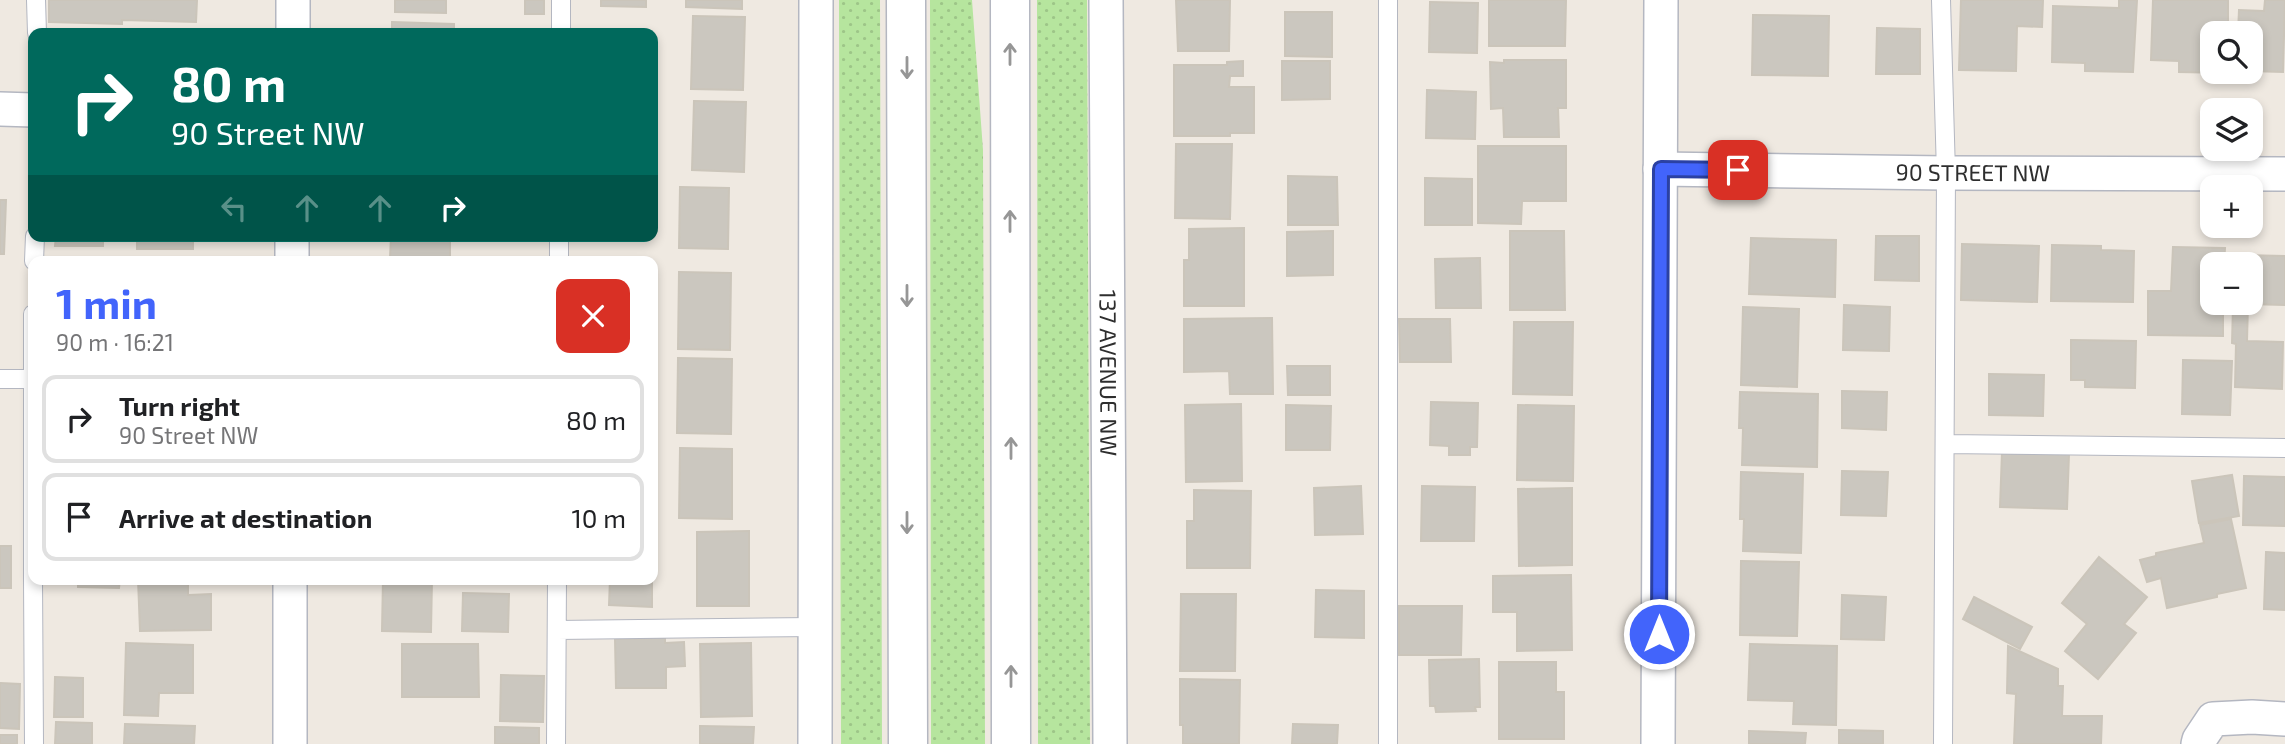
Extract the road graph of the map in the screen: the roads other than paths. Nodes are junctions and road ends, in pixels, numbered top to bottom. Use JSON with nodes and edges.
{"nodes":[{"id":1,"x":36,"y":0,"type":"edge"},
{"id":2,"x":293,"y":0,"type":"edge"},
{"id":3,"x":561,"y":0,"type":"edge"},
{"id":4,"x":816,"y":0,"type":"edge"},
{"id":5,"x":906,"y":0,"type":"edge"},
{"id":6,"x":1010,"y":0,"type":"edge"},
{"id":7,"x":1106,"y":0,"type":"edge"},
{"id":8,"x":1388,"y":0,"type":"edge"},
{"id":9,"x":1661,"y":0,"type":"edge"},
{"id":10,"x":1941,"y":0,"type":"edge"},
{"id":11,"x":37,"y":28,"type":"edge"},
{"id":12,"x":293,"y":28,"type":"edge"},
{"id":13,"x":561,"y":28,"type":"edge"},
{"id":14,"x":0,"y":109,"type":"edge"},
{"id":15,"x":28,"y":110,"type":"edge"},
{"id":16,"x":1661,"y":169,"type":"junction"},
{"id":17,"x":1946,"y":173,"type":"junction"},
{"id":18,"x":2285,"y":174,"type":"edge"},
{"id":19,"x":0,"y":379,"type":"edge"},
{"id":20,"x":28,"y":379,"type":"edge"},
{"id":21,"x":1945,"y":444,"type":"junction"},
{"id":22,"x":2285,"y":448,"type":"edge"},
{"id":23,"x":33,"y":585,"type":"edge"},
{"id":24,"x":290,"y":585,"type":"edge"},
{"id":25,"x":557,"y":585,"type":"edge"},
{"id":26,"x":814,"y":626,"type":"junction"},
{"id":27,"x":557,"y":630,"type":"junction"},
{"id":28,"x":2285,"y":719,"type":"edge"},
{"id":29,"x":34,"y":744,"type":"edge"},
{"id":30,"x":290,"y":744,"type":"edge"},
{"id":31,"x":556,"y":744,"type":"edge"},
{"id":32,"x":815,"y":744,"type":"edge"},
{"id":33,"x":908,"y":744,"type":"edge"},
{"id":34,"x":1011,"y":744,"type":"edge"},
{"id":35,"x":1110,"y":744,"type":"edge"},
{"id":36,"x":1388,"y":744,"type":"edge"},
{"id":37,"x":1658,"y":744,"type":"edge"},
{"id":38,"x":1943,"y":744,"type":"edge"},
{"id":39,"x":2199,"y":744,"type":"edge"}],
"edges":[{"from":1,"to":11,"type":"lane"},
{"from":2,"to":12,"type":"street"},
{"from":3,"to":13,"type":"lane"},
{"from":4,"to":26,"type":"street"},
{"from":5,"to":33,"type":"main road","one_way":true},
{"from":34,"to":6,"type":"main road","one_way":true},
{"from":7,"to":35,"type":"street","name":"137 AVENUE NW"},
{"from":8,"to":36,"type":"lane"},
{"from":9,"to":16,"type":"street"},
{"from":10,"to":17,"type":"lane"},
{"from":14,"to":15,"type":"street"},
{"from":16,"to":17,"type":"street","name":"90 STREET NW"},
{"from":16,"to":37,"type":"street"},
{"from":17,"to":18,"type":"street","name":"90 STREET NW"},
{"from":17,"to":21,"type":"lane"},
{"from":19,"to":20,"type":"lane"},
{"from":21,"to":22,"type":"lane"},
{"from":21,"to":38,"type":"lane"},
{"from":23,"to":29,"type":"lane"},
{"from":24,"to":30,"type":"street"},
{"from":25,"to":27,"type":"lane"},
{"from":26,"to":27,"type":"lane"},
{"from":26,"to":32,"type":"street"},
{"from":27,"to":31,"type":"lane"},
{"from":28,"to":39,"type":"street"}]}
